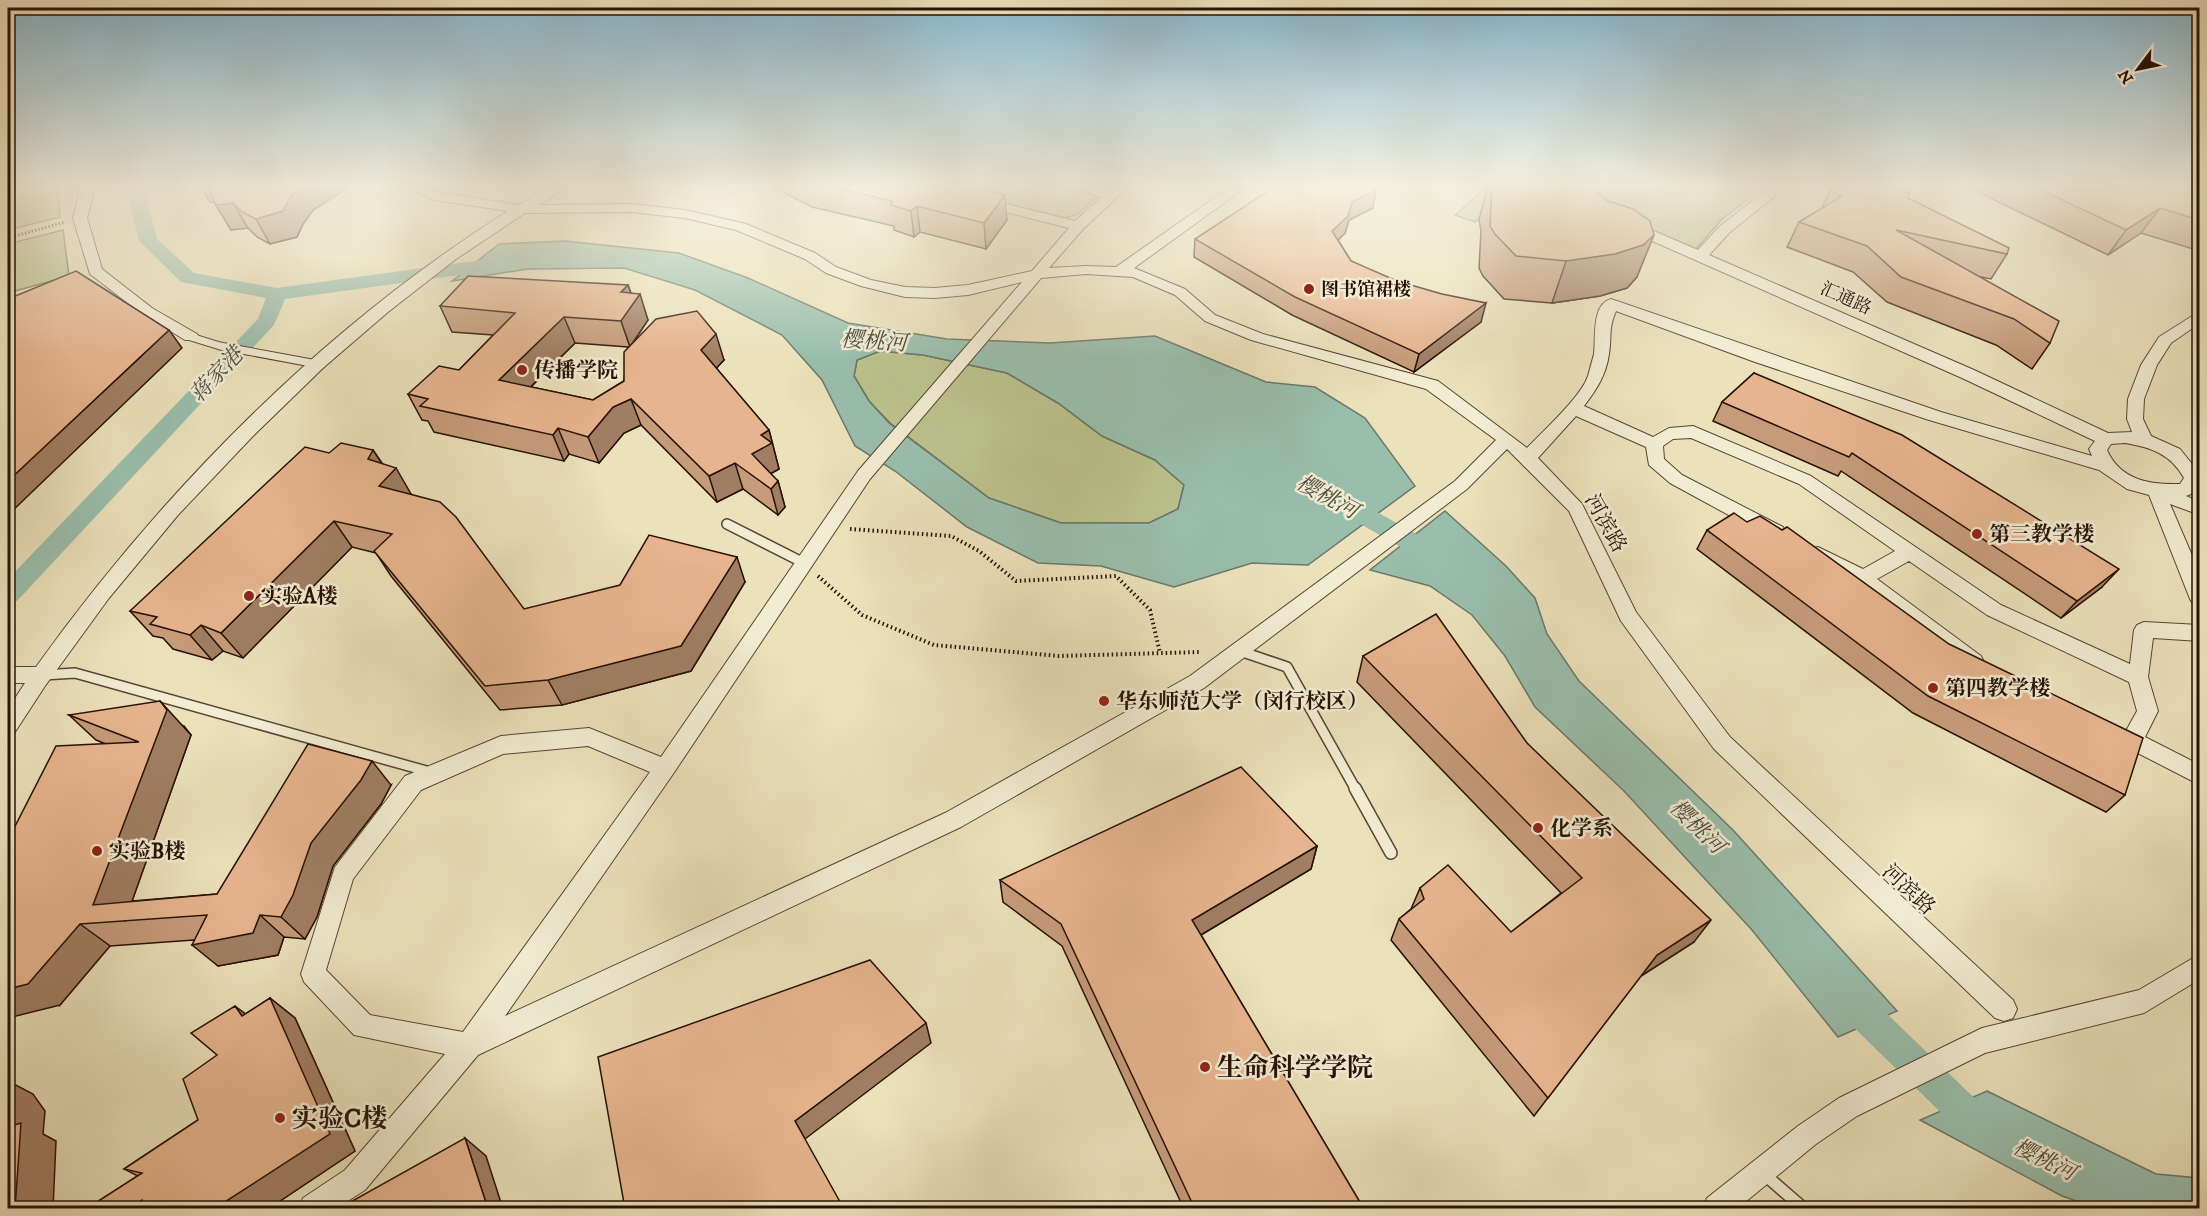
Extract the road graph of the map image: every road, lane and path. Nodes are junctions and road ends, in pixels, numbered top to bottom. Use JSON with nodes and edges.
{"nodes":[{"id":1,"x":87,"y":244,"type":"edge"},
{"id":2,"x":467,"y":244,"type":"edge"},
{"id":3,"x":781,"y":244,"type":"edge"},
{"id":4,"x":1062,"y":244,"type":"edge"},
{"id":5,"x":1159,"y":244,"type":"edge"},
{"id":6,"x":1672,"y":244,"type":"edge"},
{"id":7,"x":1712,"y":244,"type":"edge"},
{"id":8,"x":1701,"y":256,"type":"junction"},
{"id":9,"x":1119,"y":272,"type":"junction"},
{"id":10,"x":1036,"y":274,"type":"junction"},
{"id":11,"x":2199,"y":316,"type":"edge"},
{"id":12,"x":191,"y":338,"type":"joint"},
{"id":13,"x":317,"y":364,"type":"junction"},
{"id":14,"x":1574,"y":408,"type":"junction"},
{"id":15,"x":1507,"y":439,"type":"junction"},
{"id":16,"x":2106,"y":439,"type":"junction"},
{"id":17,"x":2143,"y":440,"type":"junction"},
{"id":18,"x":1654,"y":444,"type":"junction"},
{"id":19,"x":2174,"y":453,"type":"junction"},
{"id":20,"x":1528,"y":458,"type":"junction"},
{"id":21,"x":2199,"y":462,"type":"edge"},
{"id":22,"x":2106,"y":466,"type":"junction"},
{"id":23,"x":2156,"y":491,"type":"junction"},
{"id":24,"x":2199,"y":509,"type":"edge"},
{"id":25,"x":727,"y":524,"type":"dead end"},
{"id":26,"x":828,"y":528,"type":"junction"},
{"id":27,"x":1910,"y":552,"type":"junction"},
{"id":28,"x":804,"y":563,"type":"junction"},
{"id":29,"x":1863,"y":578,"type":"junction"},
{"id":30,"x":2199,"y":599,"type":"edge"},
{"id":31,"x":2199,"y":633,"type":"edge"},
{"id":32,"x":1240,"y":651,"type":"junction"},
{"id":33,"x":1160,"y":653,"type":"junction"},
{"id":34,"x":1987,"y":672,"type":"edge"},
{"id":35,"x":8,"y":675,"type":"edge"},
{"id":36,"x":39,"y":675,"type":"junction"},
{"id":37,"x":2138,"y":678,"type":"junction"},
{"id":38,"x":8,"y":726,"type":"edge"},
{"id":39,"x":2111,"y":731,"type":"edge"},
{"id":40,"x":2132,"y":740,"type":"junction"},
{"id":41,"x":665,"y":768,"type":"junction"},
{"id":42,"x":435,"y":774,"type":"junction"},
{"id":43,"x":2199,"y":776,"type":"edge"},
{"id":44,"x":1391,"y":853,"type":"dead end"},
{"id":45,"x":2199,"y":965,"type":"edge"},
{"id":46,"x":2004,"y":1009,"type":"dead end"},
{"id":47,"x":469,"y":1046,"type":"junction"},
{"id":48,"x":1761,"y":1172,"type":"junction"},
{"id":49,"x":313,"y":1209,"type":"edge"},
{"id":50,"x":1717,"y":1209,"type":"edge"},
{"id":51,"x":1803,"y":1209,"type":"edge"}],
"edges":[{"from":1,"to":12,"type":"street"},
{"from":2,"to":13,"type":"street"},
{"from":3,"to":10,"type":"street","name":"河滨路"},
{"from":4,"to":10,"type":"street"},
{"from":5,"to":9,"type":"street"},
{"from":6,"to":8,"type":"street","name":"汇通路"},
{"from":7,"to":8,"type":"street"},
{"from":8,"to":16,"type":"street","name":"汇通路"},
{"from":9,"to":10,"type":"street","name":"河滨路"},
{"from":9,"to":15,"type":"street","name":"河滨路"},
{"from":10,"to":26,"type":"street"},
{"from":11,"to":17,"type":"street"},
{"from":12,"to":13,"type":"lane"},
{"from":13,"to":36,"type":"street"},
{"from":14,"to":18,"type":"street"},
{"from":14,"to":20,"type":"street"},
{"from":14,"to":22,"type":"street"},
{"from":15,"to":20,"type":"street","name":"河滨路"},
{"from":15,"to":32,"type":"street"},
{"from":16,"to":17,"type":"street"},
{"from":16,"to":22,"type":"street"},
{"from":17,"to":19,"type":"street"},
{"from":18,"to":27,"type":"street"},
{"from":18,"to":29,"type":"street"},
{"from":19,"to":21,"type":"street"},
{"from":19,"to":23,"type":"street"},
{"from":20,"to":46,"type":"street","name":"河滨路"},
{"from":22,"to":23,"type":"street"},
{"from":23,"to":24,"type":"street"},
{"from":23,"to":30,"type":"street"},
{"from":25,"to":28,"type":"lane"},
{"from":26,"to":28,"type":"street"},
{"from":26,"to":33,"type":"path"},
{"from":27,"to":29,"type":"street"},
{"from":27,"to":37,"type":"street"},
{"from":28,"to":33,"type":"path"},
{"from":28,"to":41,"type":"street"},
{"from":29,"to":34,"type":"street"},
{"from":31,"to":37,"type":"street"},
{"from":32,"to":33,"type":"path"},
{"from":32,"to":44,"type":"lane"},
{"from":32,"to":47,"type":"street"},
{"from":35,"to":36,"type":"street"},
{"from":36,"to":38,"type":"street"},
{"from":36,"to":42,"type":"lane"},
{"from":37,"to":40,"type":"street"},
{"from":39,"to":40,"type":"street"},
{"from":40,"to":43,"type":"street"},
{"from":41,"to":42,"type":"street"},
{"from":41,"to":47,"type":"street"},
{"from":42,"to":47,"type":"street"},
{"from":45,"to":48,"type":"street"},
{"from":47,"to":49,"type":"street"},
{"from":48,"to":50,"type":"street"},
{"from":48,"to":51,"type":"lane"}]}
